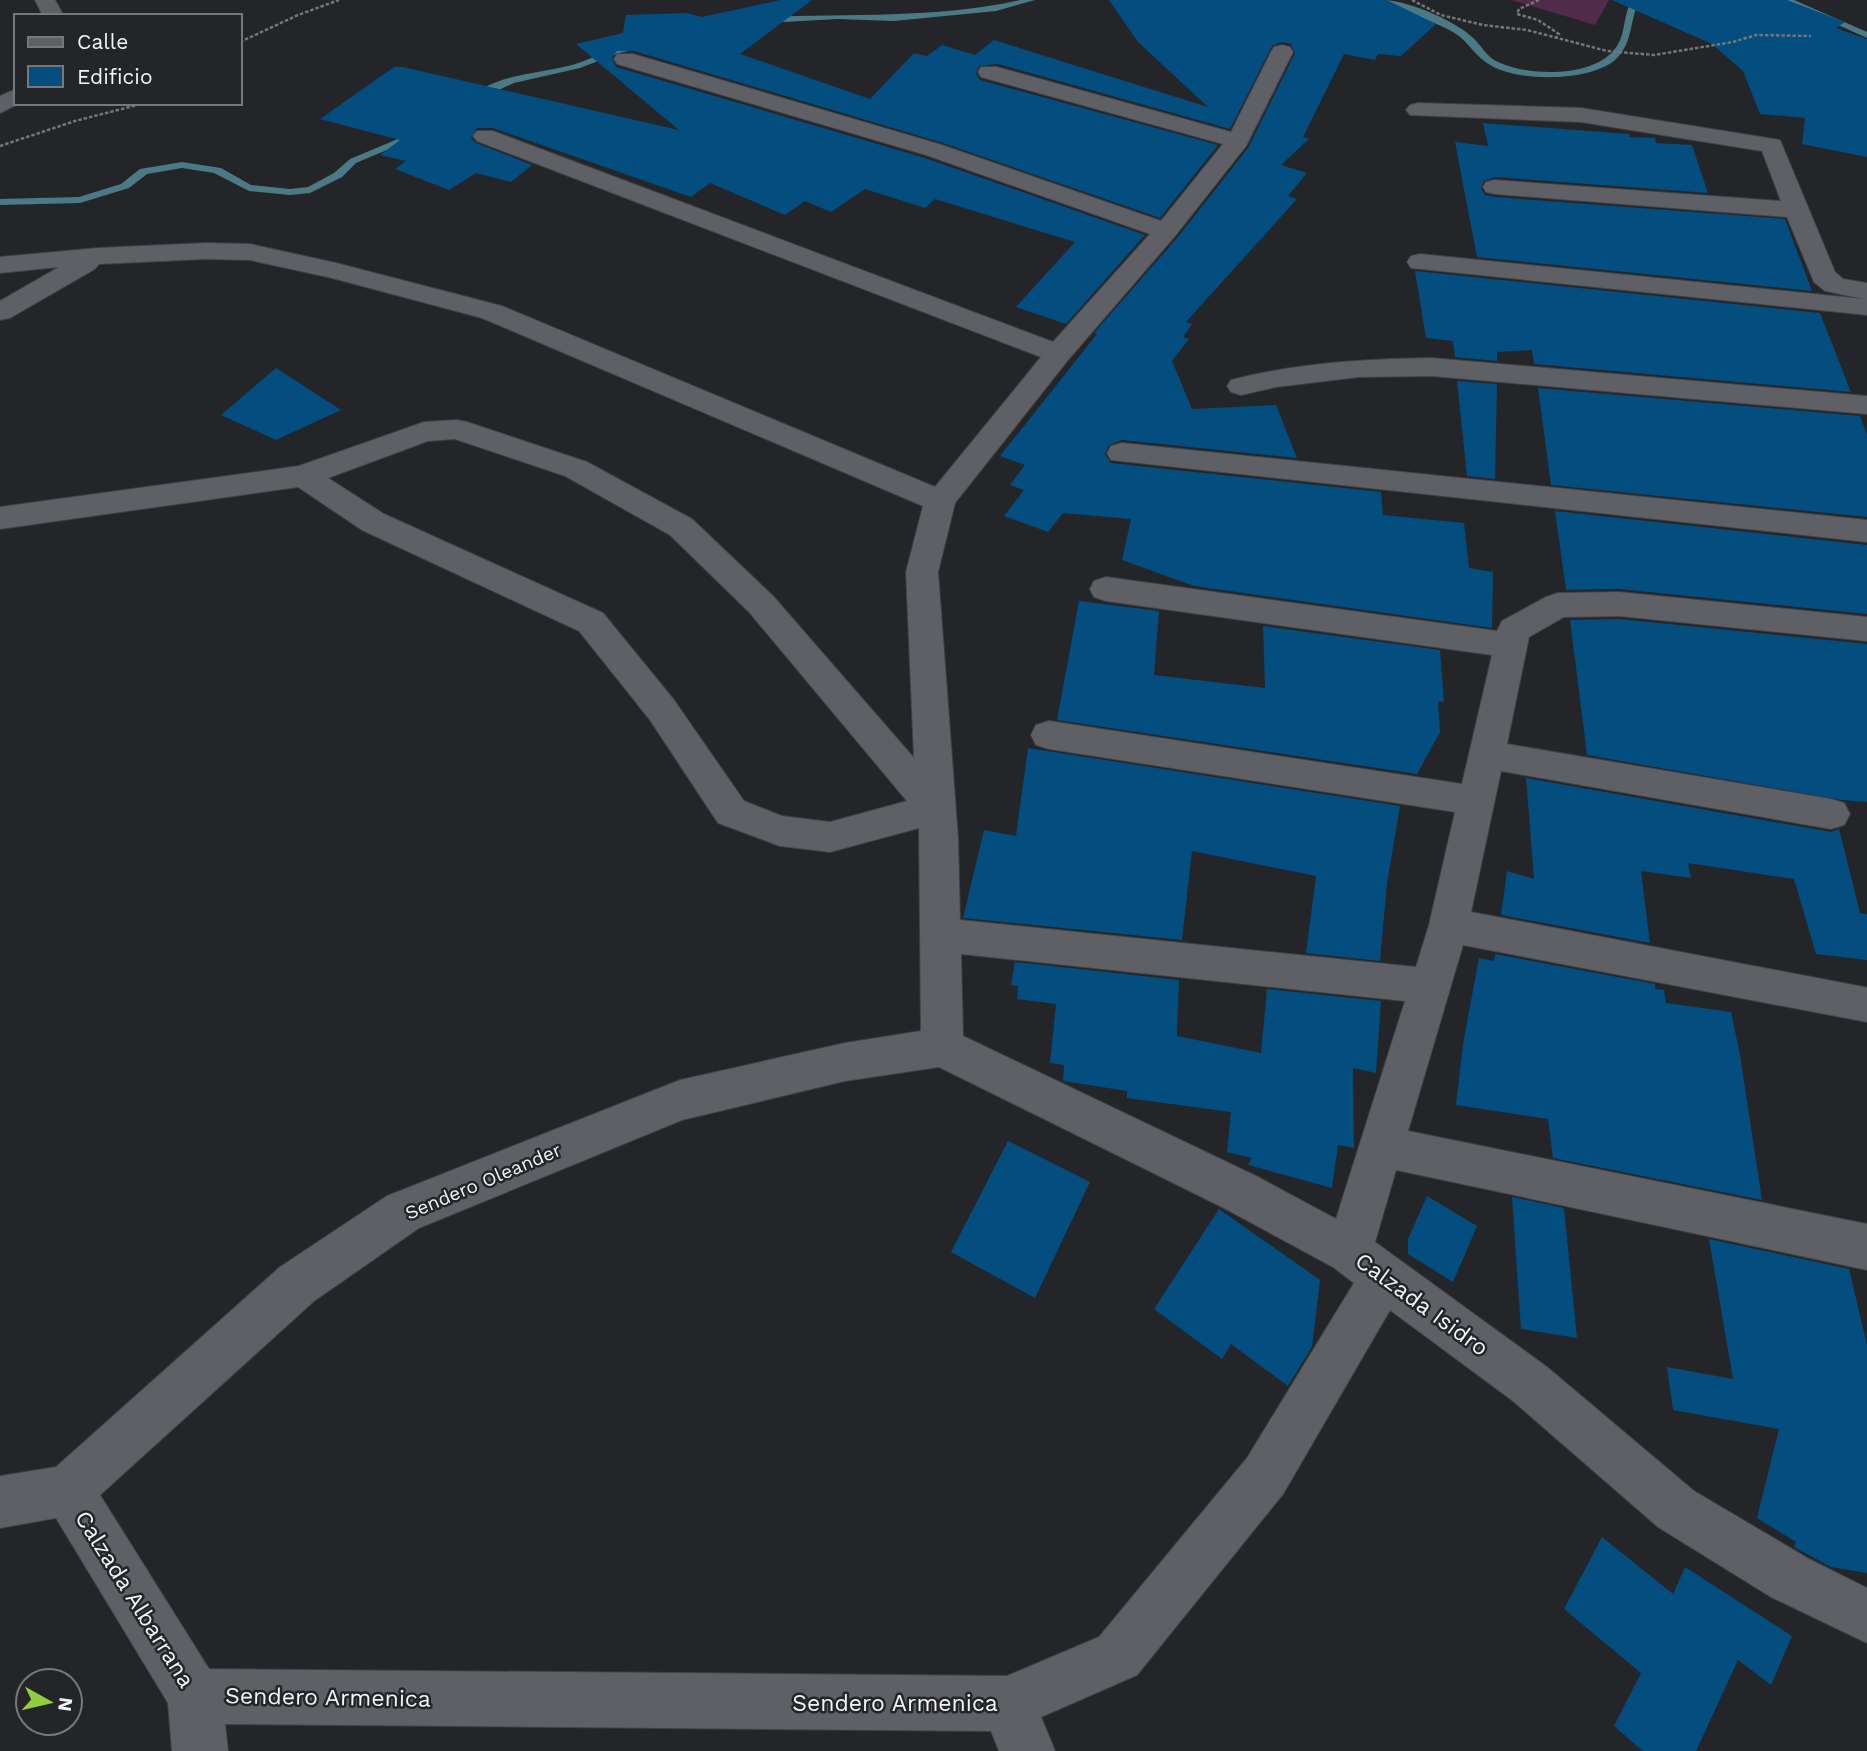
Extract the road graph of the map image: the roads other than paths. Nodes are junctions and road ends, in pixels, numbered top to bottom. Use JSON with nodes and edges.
{"nodes":[{"id":1,"x":1282,"y":52,"type":"dead end"},
{"id":2,"x":625,"y":59,"type":"dead end"},
{"id":3,"x":989,"y":72,"type":"dead end"},
{"id":4,"x":1418,"y":110,"type":"dead end"},
{"id":5,"x":485,"y":136,"type":"dead end"},
{"id":6,"x":1238,"y":141,"type":"junction"},
{"id":7,"x":1495,"y":187,"type":"dead end"},
{"id":8,"x":1797,"y":210,"type":"junction"},
{"id":9,"x":1166,"y":231,"type":"junction"},
{"id":10,"x":98,"y":256,"type":"junction"},
{"id":11,"x":1420,"y":262,"type":"dead end"},
{"id":12,"x":0,"y":265,"type":"edge"},
{"id":13,"x":1867,"y":296,"type":"edge"},
{"id":14,"x":0,"y":312,"type":"edge"},
{"id":15,"x":1058,"y":354,"type":"junction"},
{"id":16,"x":1241,"y":386,"type":"dead end"},
{"id":17,"x":1867,"y":405,"type":"edge"},
{"id":18,"x":1122,"y":453,"type":"dead end"},
{"id":19,"x":303,"y":476,"type":"junction"},
{"id":20,"x":940,"y":501,"type":"junction"},
{"id":21,"x":0,"y":518,"type":"edge"},
{"id":22,"x":1867,"y":531,"type":"edge"},
{"id":23,"x":1106,"y":589,"type":"dead end"},
{"id":24,"x":1867,"y":628,"type":"edge"},
{"id":25,"x":1511,"y":645,"type":"junction"},
{"id":26,"x":1049,"y":735,"type":"dead end"},
{"id":27,"x":1488,"y":755,"type":"junction"},
{"id":28,"x":1478,"y":801,"type":"junction"},
{"id":29,"x":934,"y":808,"type":"junction"},
{"id":30,"x":1831,"y":814,"type":"dead end"},
{"id":31,"x":1449,"y":925,"type":"junction"},
{"id":32,"x":940,"y":934,"type":"junction"},
{"id":33,"x":1430,"y":986,"type":"junction"},
{"id":34,"x":1864,"y":1005,"type":"dead end"},
{"id":35,"x":942,"y":1047,"type":"junction"},
{"id":36,"x":1380,"y":1146,"type":"junction"},
{"id":37,"x":1867,"y":1247,"type":"edge"},
{"id":38,"x":1367,"y":1263,"type":"junction"},
{"id":39,"x":68,"y":1490,"type":"junction"},
{"id":40,"x":0,"y":1502,"type":"edge"},
{"id":41,"x":1867,"y":1616,"type":"edge"},
{"id":42,"x":195,"y":1696,"type":"junction"},
{"id":43,"x":1018,"y":1728,"type":"edge"},
{"id":44,"x":200,"y":1751,"type":"edge"}],
"edges":[{"from":1,"to":6,"type":"street"},
{"from":2,"to":9,"type":"street"},
{"from":3,"to":6,"type":"street"},
{"from":4,"to":8,"type":"street"},
{"from":5,"to":15,"type":"street"},
{"from":6,"to":9,"type":"street"},
{"from":7,"to":8,"type":"street"},
{"from":8,"to":13,"type":"street"},
{"from":9,"to":15,"type":"street"},
{"from":10,"to":12,"type":"street"},
{"from":10,"to":14,"type":"street"},
{"from":10,"to":20,"type":"street"},
{"from":11,"to":13,"type":"street"},
{"from":15,"to":20,"type":"street"},
{"from":16,"to":17,"type":"street"},
{"from":18,"to":22,"type":"street"},
{"from":19,"to":21,"type":"street"},
{"from":19,"to":29,"type":"street"},
{"from":19,"to":29,"type":"street"},
{"from":20,"to":29,"type":"street"},
{"from":23,"to":25,"type":"street"},
{"from":24,"to":25,"type":"street"},
{"from":25,"to":27,"type":"street","name":"Sendero Armenica"},
{"from":26,"to":28,"type":"street"},
{"from":27,"to":28,"type":"street","name":"Sendero Armenica"},
{"from":27,"to":30,"type":"street"},
{"from":28,"to":31,"type":"street","name":"Sendero Armenica"},
{"from":29,"to":32,"type":"street"},
{"from":31,"to":33,"type":"street","name":"Sendero Armenica"},
{"from":31,"to":34,"type":"street"},
{"from":32,"to":33,"type":"street"},
{"from":32,"to":35,"type":"street"},
{"from":33,"to":36,"type":"street","name":"Sendero Armenica"},
{"from":35,"to":38,"type":"street","name":"Calzada Isidro"},
{"from":35,"to":39,"type":"street","name":"Sendero Oleander"},
{"from":36,"to":37,"type":"street"},
{"from":36,"to":38,"type":"street","name":"Sendero Armenica"},
{"from":38,"to":41,"type":"street","name":"Calzada Isidro"},
{"from":38,"to":43,"type":"street","name":"Sendero Armenica"},
{"from":39,"to":40,"type":"street"},
{"from":39,"to":42,"type":"street","name":"Calzada Albarrana"},
{"from":42,"to":43,"type":"street","name":"Sendero Armenica"},
{"from":42,"to":44,"type":"street","name":"Calzada Albarrana"}]}
